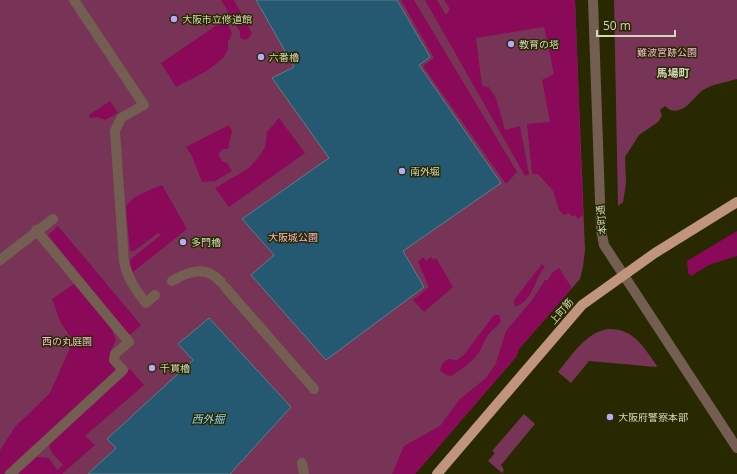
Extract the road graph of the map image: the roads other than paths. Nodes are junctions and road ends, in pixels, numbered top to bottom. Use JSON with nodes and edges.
{"nodes":[{"id":1,"x":74,"y":0,"type":"edge"},
{"id":2,"x":593,"y":0,"type":"edge"},
{"id":3,"x":737,"y":202,"type":"edge"},
{"id":4,"x":53,"y":219,"type":"dead end"},
{"id":5,"x":36,"y":230,"type":"junction"},
{"id":6,"x":0,"y":260,"type":"edge"},
{"id":7,"x":623,"y":275,"type":"junction"},
{"id":8,"x":172,"y":281,"type":"dead end"},
{"id":9,"x":155,"y":295,"type":"dead end"},
{"id":10,"x":314,"y":389,"type":"dead end"},
{"id":11,"x":737,"y":448,"type":"edge"},
{"id":12,"x":302,"y":463,"type":"dead end"},
{"id":13,"x":10,"y":474,"type":"edge"},
{"id":14,"x":304,"y":474,"type":"edge"},
{"id":15,"x":437,"y":474,"type":"edge"}],
"edges":[{"from":1,"to":9,"type":"street"},
{"from":2,"to":7,"type":"street","name":"本町通"},
{"from":3,"to":7,"type":"main road","name":"上町筋"},
{"from":4,"to":5,"type":"street"},
{"from":5,"to":6,"type":"street"},
{"from":5,"to":13,"type":"street"},
{"from":7,"to":11,"type":"street","name":"本町通"},
{"from":7,"to":15,"type":"main road","name":"上町筋"},
{"from":8,"to":10,"type":"street"},
{"from":12,"to":14,"type":"street"}]}
